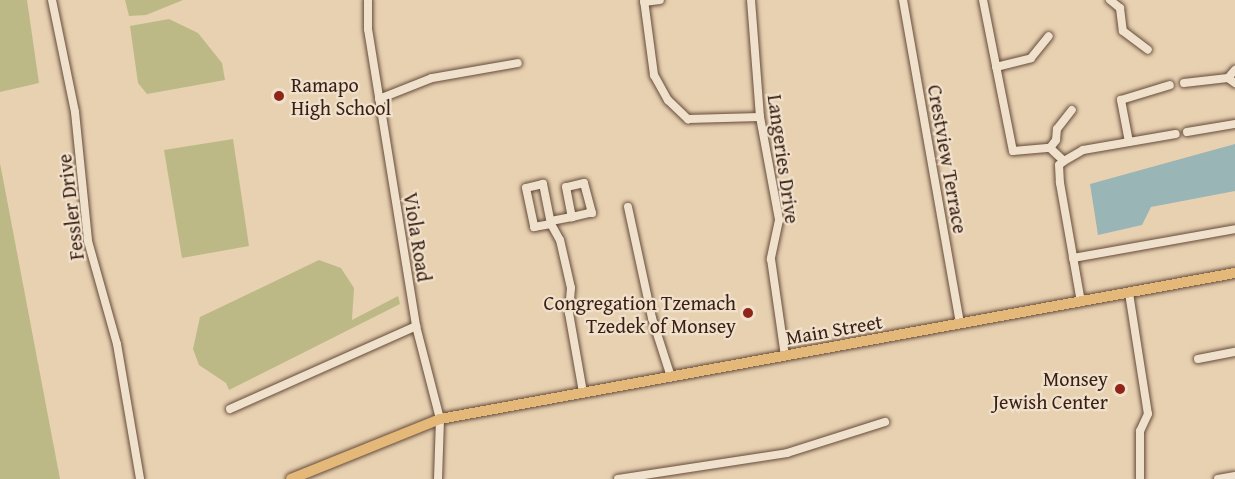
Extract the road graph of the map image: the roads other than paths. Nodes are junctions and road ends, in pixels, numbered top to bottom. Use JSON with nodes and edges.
{"nodes":[{"id":1,"x":52,"y":0,"type":"edge"},
{"id":2,"x":368,"y":0,"type":"edge"},
{"id":3,"x":660,"y":0,"type":"edge"},
{"id":4,"x":752,"y":0,"type":"edge"},
{"id":5,"x":903,"y":0,"type":"edge"},
{"id":6,"x":983,"y":0,"type":"edge"},
{"id":7,"x":644,"y":1,"type":"edge"},
{"id":8,"x":1113,"y":1,"type":"edge"},
{"id":9,"x":1049,"y":36,"type":"dead end"},
{"id":10,"x":1148,"y":50,"type":"dead end"},
{"id":11,"x":518,"y":63,"type":"dead end"},
{"id":12,"x":996,"y":67,"type":"junction"},
{"id":13,"x":1235,"y":70,"type":"edge"},
{"id":14,"x":1232,"y":80,"type":"edge"},
{"id":15,"x":1185,"y":83,"type":"dead end"},
{"id":16,"x":1170,"y":85,"type":"dead end"},
{"id":17,"x":379,"y":99,"type":"junction"},
{"id":18,"x":1072,"y":110,"type":"dead end"},
{"id":19,"x":760,"y":117,"type":"junction"},
{"id":20,"x":1235,"y":124,"type":"edge"},
{"id":21,"x":1187,"y":132,"type":"dead end"},
{"id":22,"x":1176,"y":134,"type":"dead end"},
{"id":23,"x":1129,"y":142,"type":"junction"},
{"id":24,"x":1050,"y":148,"type":"junction"},
{"id":25,"x":1062,"y":163,"type":"junction"},
{"id":26,"x":628,"y":207,"type":"dead end"},
{"id":27,"x":572,"y":217,"type":"dead end"},
{"id":28,"x":551,"y":223,"type":"junction"},
{"id":29,"x":1235,"y":228,"type":"edge"},
{"id":30,"x":1074,"y":258,"type":"junction"},
{"id":31,"x":1235,"y":273,"type":"edge"},
{"id":32,"x":1130,"y":293,"type":"junction"},
{"id":33,"x":1081,"y":302,"type":"junction"},
{"id":34,"x":960,"y":324,"type":"junction"},
{"id":35,"x":416,"y":326,"type":"junction"},
{"id":36,"x":1235,"y":352,"type":"edge"},
{"id":37,"x":785,"y":356,"type":"junction"},
{"id":38,"x":1198,"y":358,"type":"dead end"},
{"id":39,"x":671,"y":377,"type":"junction"},
{"id":40,"x":583,"y":392,"type":"junction"},
{"id":41,"x":230,"y":409,"type":"dead end"},
{"id":42,"x":440,"y":419,"type":"junction"},
{"id":43,"x":885,"y":422,"type":"dead end"},
{"id":44,"x":1235,"y":476,"type":"edge"},
{"id":45,"x":140,"y":479,"type":"edge"},
{"id":46,"x":291,"y":479,"type":"edge"},
{"id":47,"x":438,"y":479,"type":"edge"},
{"id":48,"x":618,"y":479,"type":"edge"},
{"id":49,"x":1140,"y":479,"type":"edge"},
{"id":50,"x":1218,"y":479,"type":"edge"}],
"edges":[{"from":1,"to":45,"type":"street","name":"Fessler Drive"},
{"from":2,"to":17,"type":"street","name":"Viola Road"},
{"from":3,"to":7,"type":"street"},
{"from":4,"to":19,"type":"street","name":"Langeries Drive"},
{"from":5,"to":34,"type":"street","name":"Crestview Terrace"},
{"from":6,"to":12,"type":"street"},
{"from":7,"to":19,"type":"street"},
{"from":8,"to":10,"type":"street"},
{"from":9,"to":12,"type":"street"},
{"from":11,"to":17,"type":"street"},
{"from":12,"to":24,"type":"street"},
{"from":13,"to":14,"type":"street"},
{"from":14,"to":15,"type":"street"},
{"from":16,"to":23,"type":"street"},
{"from":17,"to":35,"type":"street","name":"Viola Road"},
{"from":18,"to":24,"type":"street"},
{"from":19,"to":37,"type":"street","name":"Langeries Drive"},
{"from":20,"to":21,"type":"street"},
{"from":22,"to":23,"type":"street"},
{"from":23,"to":25,"type":"street"},
{"from":24,"to":25,"type":"street"},
{"from":25,"to":30,"type":"street"},
{"from":26,"to":39,"type":"street"},
{"from":27,"to":28,"type":"street"},
{"from":28,"to":28,"type":"street"},
{"from":28,"to":40,"type":"street"},
{"from":29,"to":30,"type":"street"},
{"from":30,"to":33,"type":"street"},
{"from":31,"to":32,"type":"main road","name":"Main Street"},
{"from":32,"to":33,"type":"main road","name":"Main Street"},
{"from":32,"to":49,"type":"street"},
{"from":33,"to":34,"type":"main road","name":"Main Street"},
{"from":34,"to":37,"type":"main road","name":"Main Street"},
{"from":35,"to":41,"type":"street"},
{"from":35,"to":42,"type":"street","name":"Viola Road"},
{"from":36,"to":38,"type":"street"},
{"from":37,"to":39,"type":"main road","name":"Main Street"},
{"from":39,"to":40,"type":"main road","name":"Main Street"},
{"from":40,"to":42,"type":"main road","name":"Main Street"},
{"from":42,"to":46,"type":"main road","name":"Main Street"},
{"from":42,"to":47,"type":"street","name":"Viola Road"},
{"from":43,"to":48,"type":"street"},
{"from":44,"to":50,"type":"street"}]}
